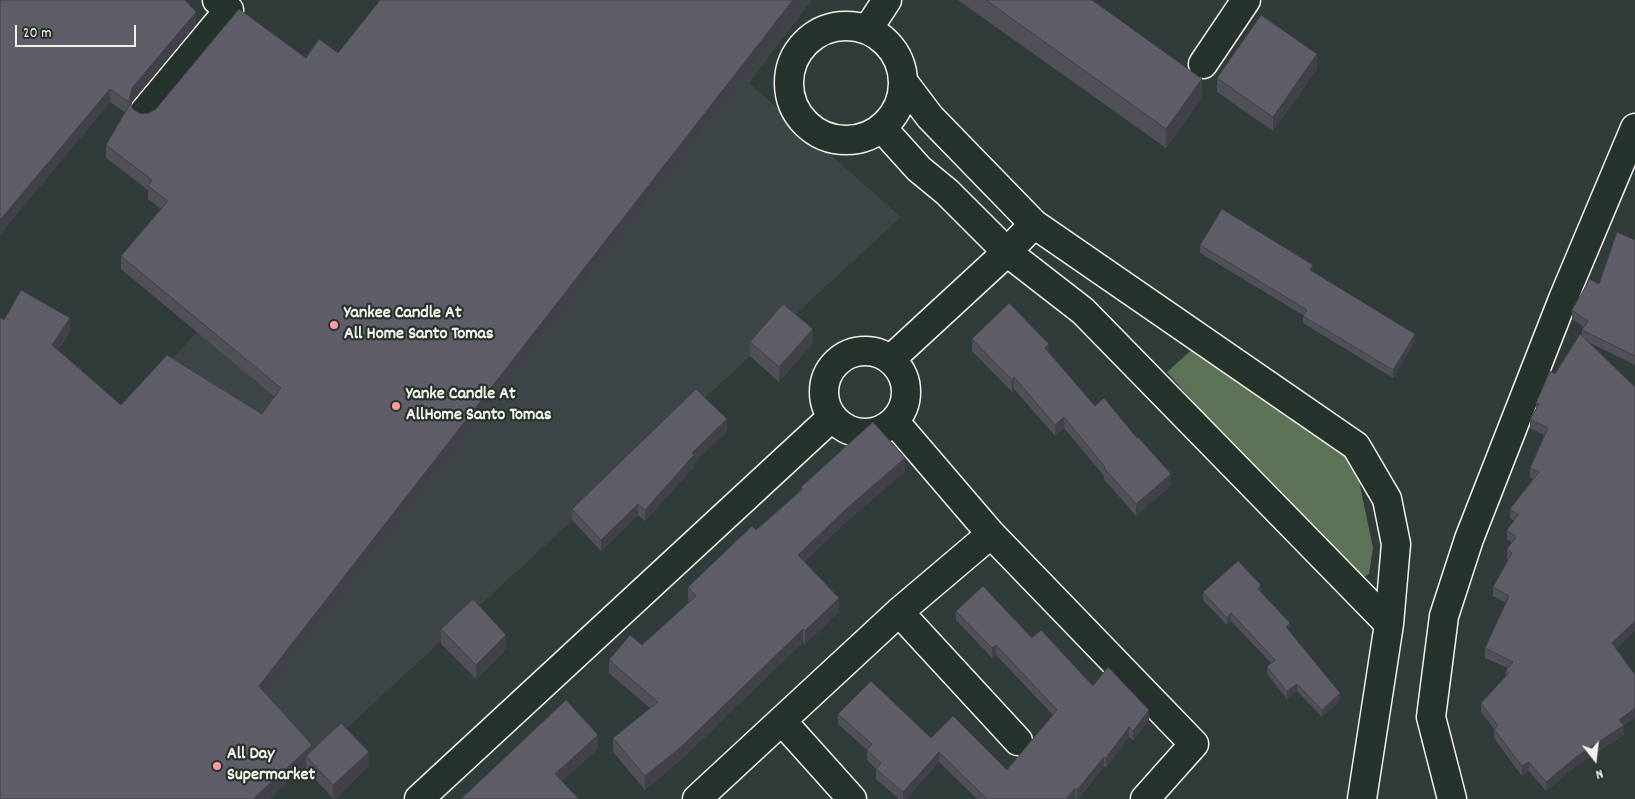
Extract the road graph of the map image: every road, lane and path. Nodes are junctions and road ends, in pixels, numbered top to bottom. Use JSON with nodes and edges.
{"nodes":[{"id":1,"x":217,"y":0,"type":"edge"},
{"id":2,"x":888,"y":0,"type":"edge"},
{"id":3,"x":1246,"y":0,"type":"edge"},
{"id":4,"x":868,"y":29,"type":"junction"},
{"id":5,"x":1203,"y":64,"type":"dead end"},
{"id":6,"x":904,"y":84,"type":"junction"},
{"id":7,"x":144,"y":112,"type":"edge"},
{"id":8,"x":882,"y":128,"type":"junction"},
{"id":9,"x":1635,"y":128,"type":"edge"},
{"id":10,"x":1034,"y":224,"type":"junction"},
{"id":11,"x":1007,"y":252,"type":"junction"},
{"id":12,"x":891,"y":359,"type":"junction"},
{"id":13,"x":832,"y":417,"type":"junction"},
{"id":14,"x":895,"y":422,"type":"junction"},
{"id":15,"x":991,"y":534,"type":"junction"},
{"id":16,"x":899,"y":612,"type":"junction"},
{"id":17,"x":1389,"y":624,"type":"junction"},
{"id":18,"x":782,"y":721,"type":"junction"},
{"id":19,"x":1018,"y":741,"type":"dead end"},
{"id":20,"x":418,"y":799,"type":"edge"},
{"id":21,"x":697,"y":799,"type":"edge"},
{"id":22,"x":852,"y":799,"type":"edge"},
{"id":23,"x":1145,"y":799,"type":"edge"},
{"id":24,"x":1362,"y":799,"type":"edge"},
{"id":25,"x":1452,"y":799,"type":"edge"}],
"edges":[{"from":1,"to":7,"type":"street"},
{"from":2,"to":4,"type":"street"},
{"from":3,"to":5,"type":"street"},
{"from":4,"to":6,"type":"street"},
{"from":4,"to":8,"type":"street"},
{"from":6,"to":8,"type":"street"},
{"from":6,"to":10,"type":"street"},
{"from":8,"to":11,"type":"street"},
{"from":9,"to":25,"type":"street"},
{"from":10,"to":11,"type":"street"},
{"from":10,"to":17,"type":"street"},
{"from":11,"to":12,"type":"street"},
{"from":11,"to":17,"type":"street"},
{"from":12,"to":13,"type":"street"},
{"from":12,"to":14,"type":"street"},
{"from":13,"to":14,"type":"street"},
{"from":13,"to":20,"type":"street"},
{"from":14,"to":15,"type":"street"},
{"from":15,"to":16,"type":"street"},
{"from":15,"to":23,"type":"street"},
{"from":16,"to":18,"type":"street"},
{"from":16,"to":19,"type":"street"},
{"from":17,"to":24,"type":"street"},
{"from":18,"to":21,"type":"street"},
{"from":18,"to":22,"type":"street"}]}
